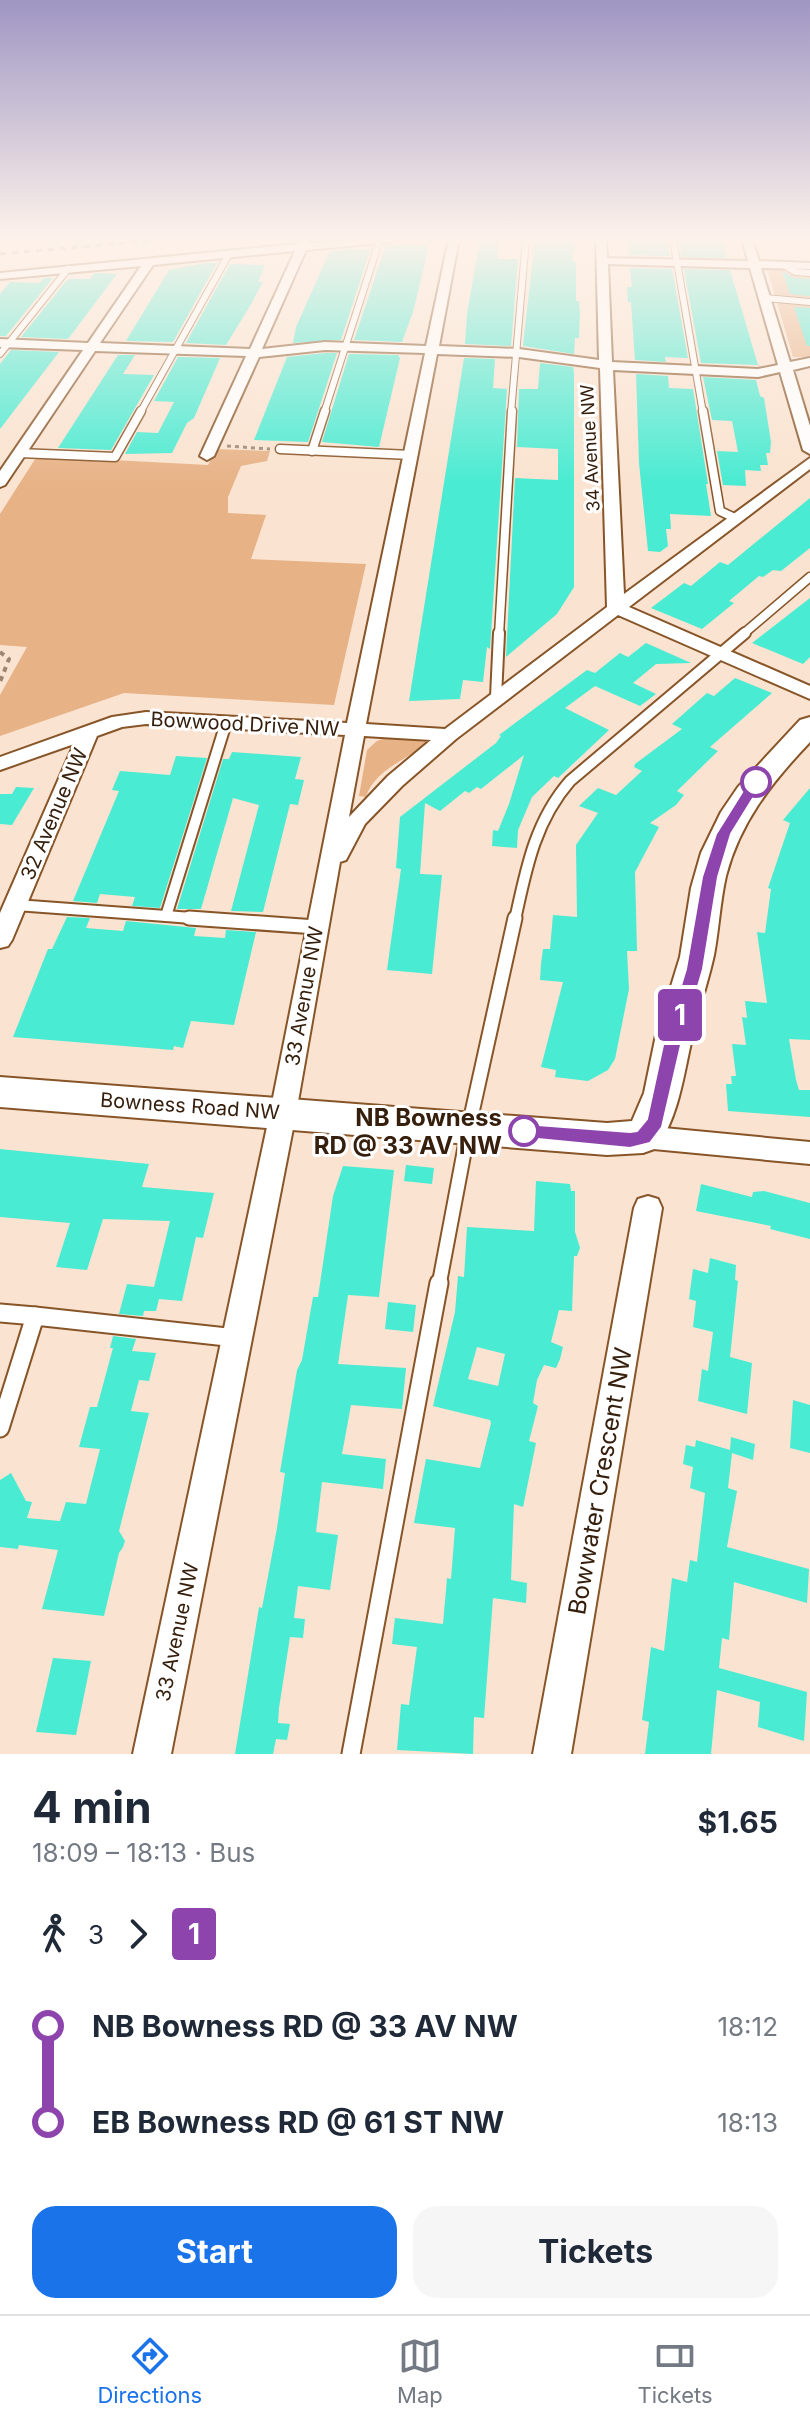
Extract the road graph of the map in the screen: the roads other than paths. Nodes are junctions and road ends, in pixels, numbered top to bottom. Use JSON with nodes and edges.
{"nodes":[{"id":1,"x":25,"y":321,"type":"edge"},
{"id":2,"x":110,"y":321,"type":"edge"},
{"id":3,"x":191,"y":321,"type":"edge"},
{"id":4,"x":270,"y":321,"type":"edge"},
{"id":5,"x":356,"y":321,"type":"edge"},
{"id":6,"x":439,"y":321,"type":"edge"},
{"id":7,"x":521,"y":321,"type":"edge"},
{"id":8,"x":604,"y":321,"type":"edge"},
{"id":9,"x":687,"y":321,"type":"edge"},
{"id":10,"x":772,"y":321,"type":"edge"},
{"id":11,"x":3,"y":347,"type":"edge"},
{"id":12,"x":92,"y":347,"type":"junction"},
{"id":13,"x":348,"y":347,"type":"junction"},
{"id":14,"x":175,"y":350,"type":"junction"},
{"id":15,"x":433,"y":350,"type":"junction"},
{"id":16,"x":256,"y":353,"type":"junction"},
{"id":17,"x":519,"y":353,"type":"junction"},
{"id":18,"x":810,"y":362,"type":"edge"},
{"id":19,"x":605,"y":364,"type":"junction"},
{"id":20,"x":785,"y":368,"type":"junction"},
{"id":21,"x":695,"y":370,"type":"junction"},
{"id":22,"x":280,"y":449,"type":"road end"},
{"id":23,"x":810,"y":450,"type":"edge"},
{"id":24,"x":210,"y":451,"type":"road end"},
{"id":25,"x":312,"y":451,"type":"junction"},
{"id":26,"x":19,"y":453,"type":"junction"},
{"id":27,"x":411,"y":455,"type":"junction"},
{"id":28,"x":810,"y":462,"type":"edge"},
{"id":29,"x":792,"y":478,"type":"junction"},
{"id":30,"x":0,"y":482,"type":"edge"},
{"id":31,"x":810,"y":484,"type":"edge"},
{"id":32,"x":737,"y":519,"type":"junction"},
{"id":33,"x":810,"y":577,"type":"edge"},
{"id":34,"x":616,"y":608,"type":"junction"},
{"id":35,"x":718,"y":653,"type":"junction"},
{"id":36,"x":810,"y":693,"type":"edge"},
{"id":37,"x":496,"y":697,"type":"junction"},
{"id":38,"x":226,"y":723,"type":"junction"},
{"id":39,"x":810,"y":726,"type":"edge"},
{"id":40,"x":357,"y":730,"type":"junction"},
{"id":41,"x":89,"y":731,"type":"junction"},
{"id":42,"x":449,"y":735,"type":"junction"},
{"id":43,"x":0,"y":764,"type":"edge"},
{"id":44,"x":326,"y":877,"type":"junction"},
{"id":45,"x":16,"y":905,"type":"junction"},
{"id":46,"x":166,"y":916,"type":"junction"},
{"id":47,"x":316,"y":927,"type":"junction"},
{"id":48,"x":0,"y":940,"type":"edge"},
{"id":49,"x":0,"y":1092,"type":"edge"},
{"id":50,"x":283,"y":1113,"type":"junction"},
{"id":51,"x":469,"y":1126,"type":"junction"},
{"id":52,"x":643,"y":1137,"type":"junction"},
{"id":53,"x":810,"y":1153,"type":"edge"},
{"id":54,"x":648,"y":1208,"type":"dead end"},
{"id":55,"x":0,"y":1313,"type":"edge"},
{"id":56,"x":35,"y":1316,"type":"junction"},
{"id":57,"x":237,"y":1338,"type":"junction"},
{"id":58,"x":0,"y":1428,"type":"edge"},
{"id":59,"x":152,"y":1754,"type":"edge"},
{"id":60,"x":351,"y":1754,"type":"edge"},
{"id":61,"x":552,"y":1754,"type":"edge"}],
"edges":[{"from":1,"to":11,"type":"lane"},
{"from":2,"to":12,"type":"street"},
{"from":3,"to":14,"type":"lane"},
{"from":4,"to":16,"type":"street"},
{"from":5,"to":13,"type":"lane"},
{"from":6,"to":15,"type":"street","name":"33 Avenue NW"},
{"from":7,"to":17,"type":"lane"},
{"from":8,"to":19,"type":"street","name":"34 Avenue NW"},
{"from":9,"to":21,"type":"lane"},
{"from":10,"to":20,"type":"street"},
{"from":11,"to":12,"type":"street"},
{"from":12,"to":14,"type":"street"},
{"from":12,"to":26,"type":"street"},
{"from":13,"to":15,"type":"street"},
{"from":13,"to":16,"type":"street"},
{"from":13,"to":25,"type":"lane"},
{"from":14,"to":16,"type":"street"},
{"from":14,"to":26,"type":"lane"},
{"from":15,"to":17,"type":"street"},
{"from":15,"to":27,"type":"street","name":"33 Avenue NW"},
{"from":16,"to":24,"type":"street"},
{"from":17,"to":19,"type":"street"},
{"from":17,"to":37,"type":"lane"},
{"from":18,"to":20,"type":"street"},
{"from":19,"to":21,"type":"street"},
{"from":19,"to":34,"type":"street","name":"34 Avenue NW"},
{"from":20,"to":21,"type":"street"},
{"from":20,"to":23,"type":"street"},
{"from":21,"to":32,"type":"lane"},
{"from":22,"to":25,"type":"lane"},
{"from":25,"to":27,"type":"lane"},
{"from":26,"to":30,"type":"street"},
{"from":27,"to":40,"type":"street","name":"33 Avenue NW"},
{"from":28,"to":29,"type":"street"},
{"from":29,"to":31,"type":"street"},
{"from":29,"to":32,"type":"street"},
{"from":32,"to":34,"type":"street"},
{"from":33,"to":35,"type":"lane"},
{"from":34,"to":35,"type":"street"},
{"from":34,"to":37,"type":"street"},
{"from":35,"to":36,"type":"street"},
{"from":35,"to":51,"type":"lane"},
{"from":37,"to":42,"type":"street"},
{"from":38,"to":40,"type":"street","name":"Bowwood Drive NW"},
{"from":38,"to":41,"type":"street","name":"Bowwood Drive NW"},
{"from":38,"to":46,"type":"lane"},
{"from":39,"to":52,"type":"street"},
{"from":40,"to":42,"type":"street","name":"Bowwood Drive NW"},
{"from":40,"to":44,"type":"street","name":"33 Avenue NW"},
{"from":41,"to":43,"type":"street","name":"Bowwood Drive NW"},
{"from":41,"to":45,"type":"street","name":"32 Avenue NW"},
{"from":42,"to":44,"type":"street"},
{"from":44,"to":47,"type":"street","name":"33 Avenue NW"},
{"from":45,"to":46,"type":"lane"},
{"from":45,"to":48,"type":"street","name":"32 Avenue NW"},
{"from":46,"to":47,"type":"lane"},
{"from":47,"to":50,"type":"street","name":"33 Avenue NW"},
{"from":49,"to":50,"type":"street","name":"Bowness Road NW"},
{"from":50,"to":51,"type":"street","name":"Bowness Road NW"},
{"from":50,"to":57,"type":"street","name":"33 Avenue NW"},
{"from":51,"to":52,"type":"street","name":"Bowness Road NW"},
{"from":51,"to":60,"type":"lane"},
{"from":52,"to":53,"type":"street"},
{"from":54,"to":61,"type":"street","name":"Bowwater Crescent NW"},
{"from":55,"to":56,"type":"lane"},
{"from":56,"to":57,"type":"lane"},
{"from":56,"to":58,"type":"lane"},
{"from":57,"to":59,"type":"street","name":"33 Avenue NW"}]}
